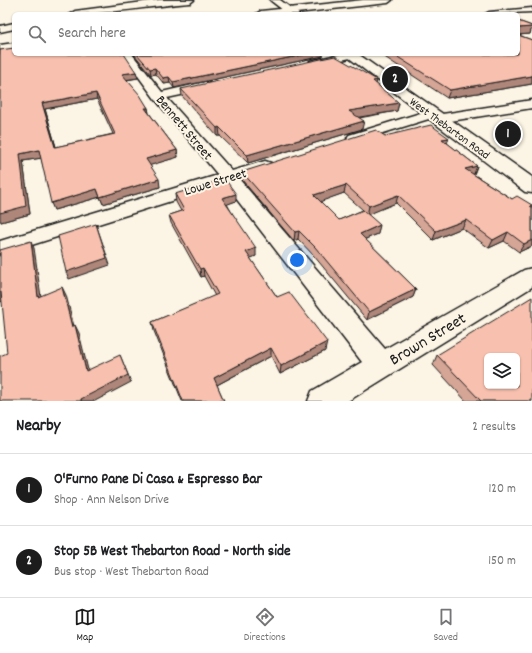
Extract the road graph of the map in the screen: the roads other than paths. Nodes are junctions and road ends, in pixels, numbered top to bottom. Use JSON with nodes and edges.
{"nodes":[{"id":1,"x":190,"y":0,"type":"edge"},
{"id":2,"x":274,"y":0,"type":"edge"},
{"id":3,"x":285,"y":0,"type":"edge"},
{"id":4,"x":388,"y":0,"type":"edge"},
{"id":5,"x":532,"y":10,"type":"edge"},
{"id":6,"x":88,"y":12,"type":"edge"},
{"id":7,"x":294,"y":12,"type":"edge"},
{"id":8,"x":295,"y":12,"type":"edge"},
{"id":9,"x":303,"y":12,"type":"edge"},
{"id":10,"x":510,"y":12,"type":"edge"},
{"id":11,"x":12,"y":26,"type":"edge"},
{"id":12,"x":0,"y":29,"type":"edge"},
{"id":13,"x":12,"y":47,"type":"edge"},
{"id":14,"x":0,"y":49,"type":"edge"},
{"id":15,"x":129,"y":56,"type":"edge"},
{"id":16,"x":342,"y":56,"type":"edge"},
{"id":17,"x":354,"y":56,"type":"edge"},
{"id":18,"x":304,"y":65,"type":"edge"},
{"id":19,"x":220,"y":83,"type":"edge"},
{"id":20,"x":159,"y":96,"type":"junction"},
{"id":21,"x":532,"y":104,"type":"edge"},
{"id":22,"x":434,"y":116,"type":"junction"},
{"id":23,"x":339,"y":142,"type":"edge"},
{"id":24,"x":280,"y":161,"type":"edge"},
{"id":25,"x":228,"y":177,"type":"junction"},
{"id":26,"x":532,"y":187,"type":"edge"},
{"id":27,"x":0,"y":248,"type":"edge"},
{"id":28,"x":532,"y":276,"type":"edge"},
{"id":29,"x":381,"y":365,"type":"junction"},
{"id":30,"x":322,"y":401,"type":"edge"}],
"edges":[{"from":1,"to":6,"type":"main road"},
{"from":2,"to":7,"type":"main road"},
{"from":3,"to":8,"type":"main road"},
{"from":4,"to":9,"type":"main road"},
{"from":5,"to":10,"type":"street"},
{"from":11,"to":12,"type":"main road"},
{"from":13,"to":14,"type":"main road"},
{"from":15,"to":20,"type":"street","name":"Bennett Street"},
{"from":16,"to":18,"type":"street"},
{"from":17,"to":22,"type":"main road","name":"West Thebarton Road"},
{"from":19,"to":20,"type":"street"},
{"from":20,"to":25,"type":"street","name":"Bennett Street"},
{"from":21,"to":22,"type":"street"},
{"from":22,"to":23,"type":"street"},
{"from":22,"to":26,"type":"main road","name":"West Thebarton Road"},
{"from":24,"to":25,"type":"street","name":"Lowe Street"},
{"from":25,"to":27,"type":"street","name":"Lowe Street"},
{"from":25,"to":29,"type":"street","name":"Bennett Street"},
{"from":28,"to":29,"type":"street","name":"Brown Street"},
{"from":29,"to":30,"type":"street","name":"Brown Street"}]}
